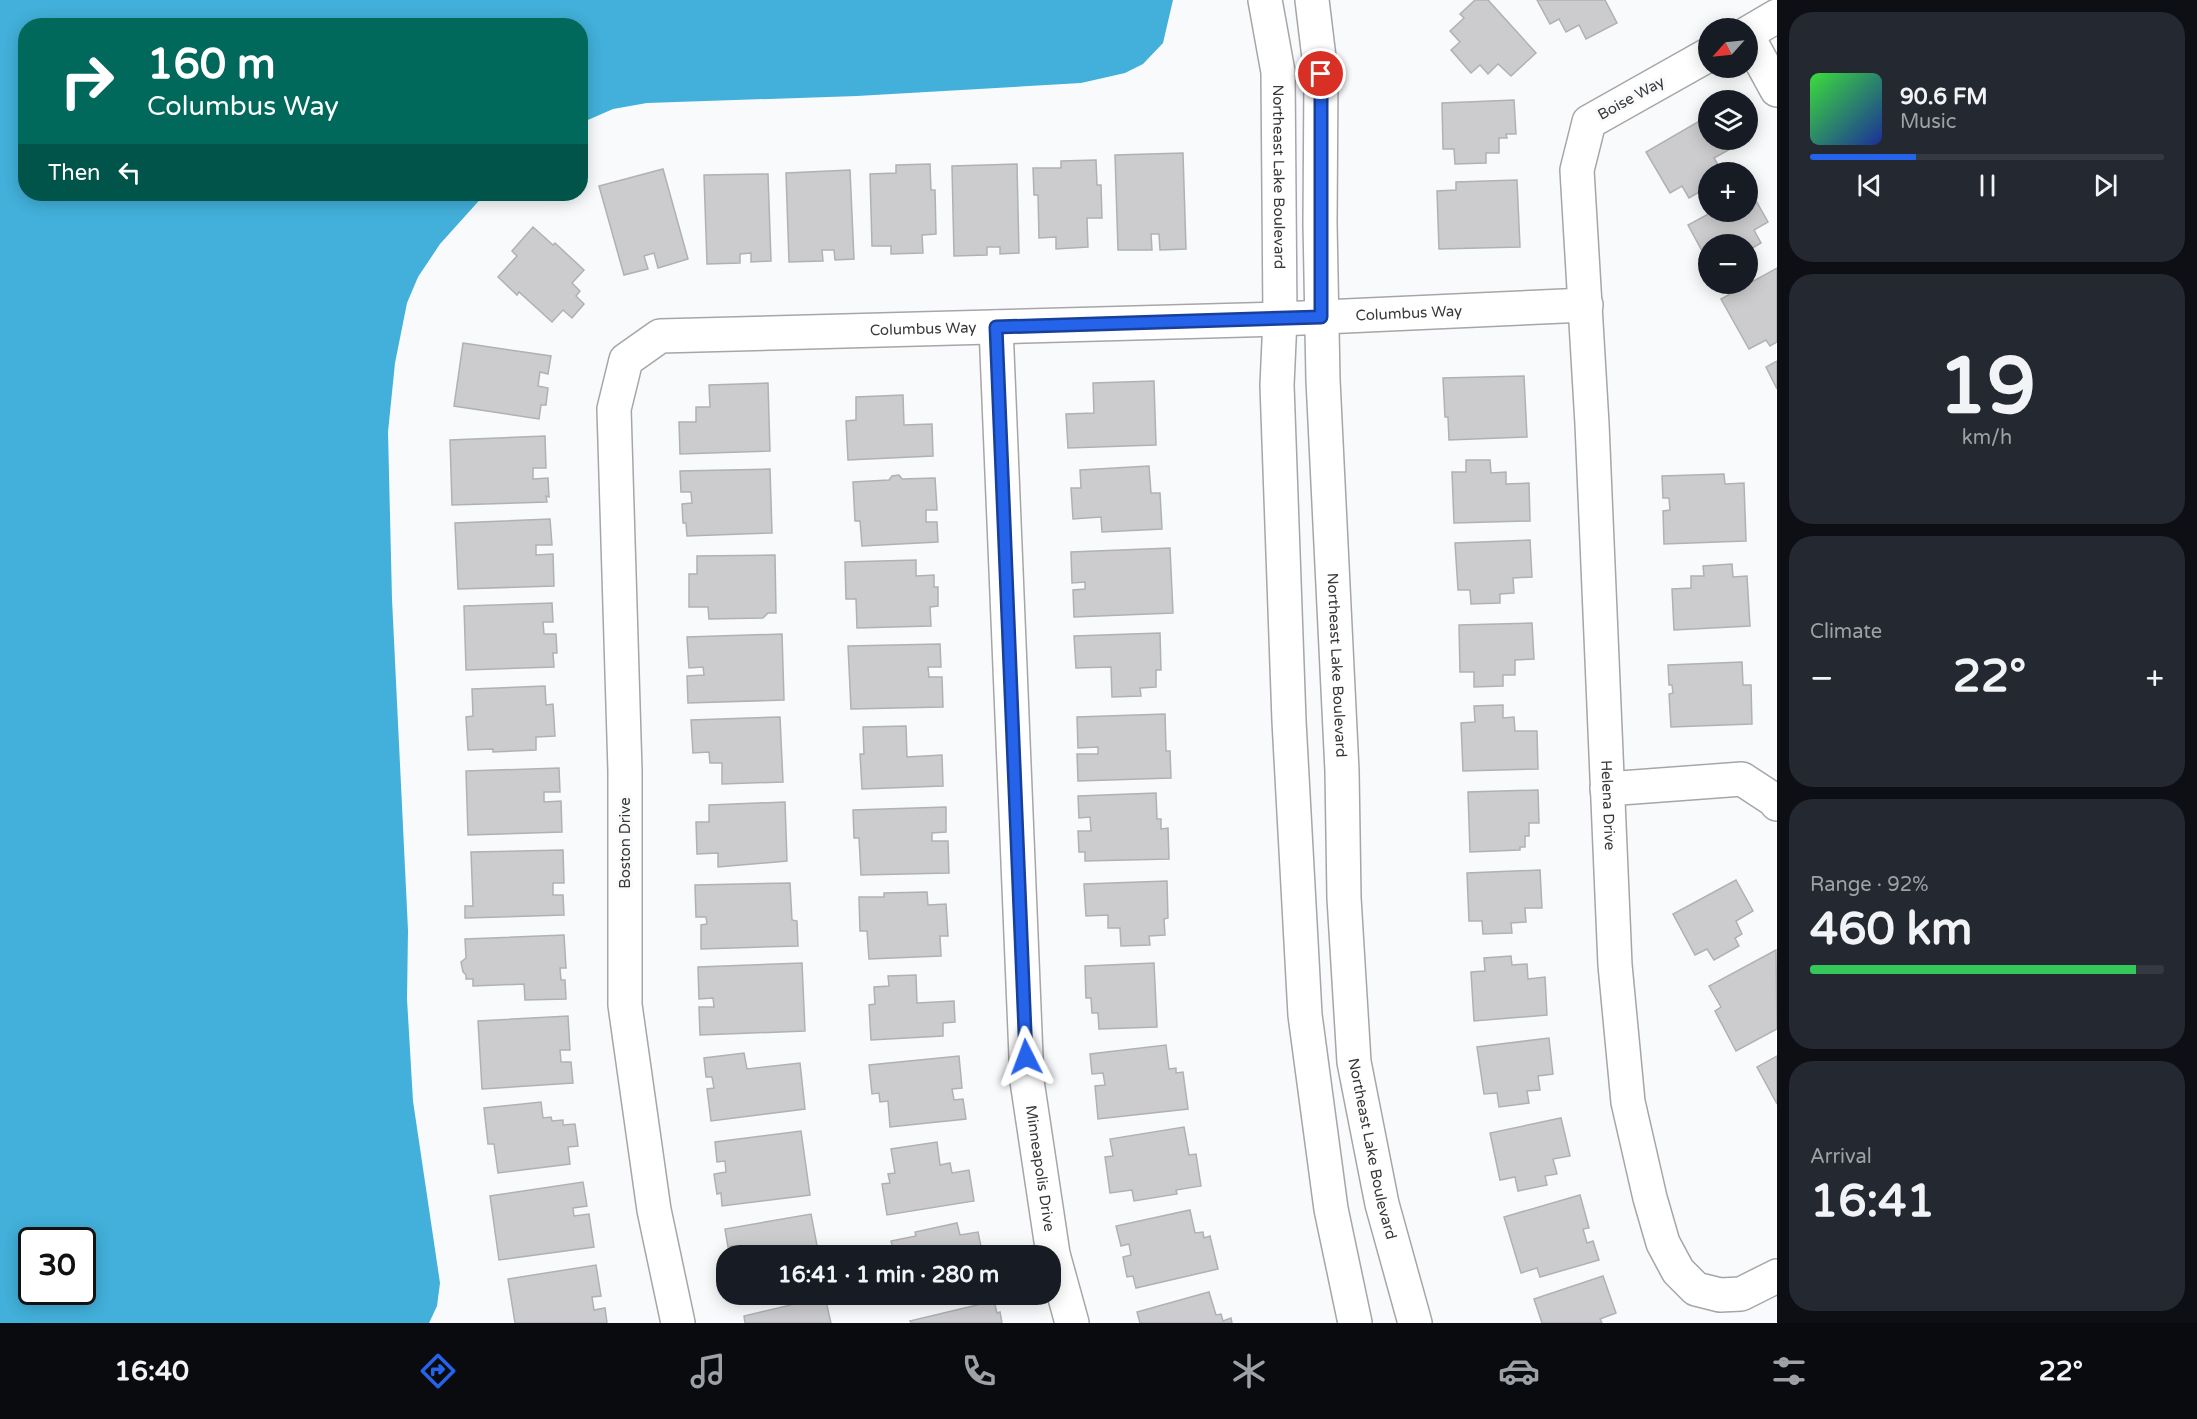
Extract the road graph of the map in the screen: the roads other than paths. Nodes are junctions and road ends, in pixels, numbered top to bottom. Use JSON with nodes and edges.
{"nodes":[{"id":1,"x":1265,"y":0,"type":"edge"},
{"id":2,"x":1312,"y":0,"type":"edge"},
{"id":3,"x":1777,"y":16,"type":"edge"},
{"id":4,"x":1758,"y":28,"type":"edge"},
{"id":5,"x":1758,"y":54,"type":"edge"},
{"id":6,"x":1698,"y":61,"type":"edge"},
{"id":7,"x":1777,"y":90,"type":"edge"},
{"id":8,"x":1586,"y":304,"type":"junction"},
{"id":9,"x":1321,"y":317,"type":"junction"},
{"id":10,"x":1280,"y":319,"type":"junction"},
{"id":11,"x":996,"y":327,"type":"junction"},
{"id":12,"x":626,"y":360,"type":"joint"},
{"id":13,"x":1607,"y":789,"type":"junction"},
{"id":14,"x":1777,"y":804,"type":"edge"},
{"id":15,"x":1777,"y":1276,"type":"edge"},
{"id":16,"x":678,"y":1323,"type":"edge"},
{"id":17,"x":1072,"y":1323,"type":"edge"},
{"id":18,"x":1355,"y":1323,"type":"edge"},
{"id":19,"x":1415,"y":1323,"type":"edge"}],
"edges":[{"from":1,"to":10,"type":"street","name":"Northeast Lake Boulevard"},
{"from":2,"to":9,"type":"street","name":"Northeast Lake Boulevard"},
{"from":3,"to":4,"type":"street"},
{"from":5,"to":7,"type":"street"},
{"from":6,"to":8,"type":"street","name":"Boise Way"},
{"from":8,"to":9,"type":"street","name":"Columbus Way"},
{"from":8,"to":13,"type":"street","name":"Helena Drive"},
{"from":9,"to":10,"type":"street","name":"Columbus Way"},
{"from":9,"to":19,"type":"street","name":"Northeast Lake Boulevard"},
{"from":10,"to":11,"type":"street","name":"Columbus Way"},
{"from":10,"to":18,"type":"street","name":"Northeast Lake Boulevard"},
{"from":11,"to":12,"type":"street","name":"Columbus Way"},
{"from":11,"to":17,"type":"street","name":"Minneapolis Drive"},
{"from":12,"to":16,"type":"street","name":"Boston Drive"},
{"from":13,"to":14,"type":"street"},
{"from":13,"to":15,"type":"street","name":"Helena Drive"}]}
